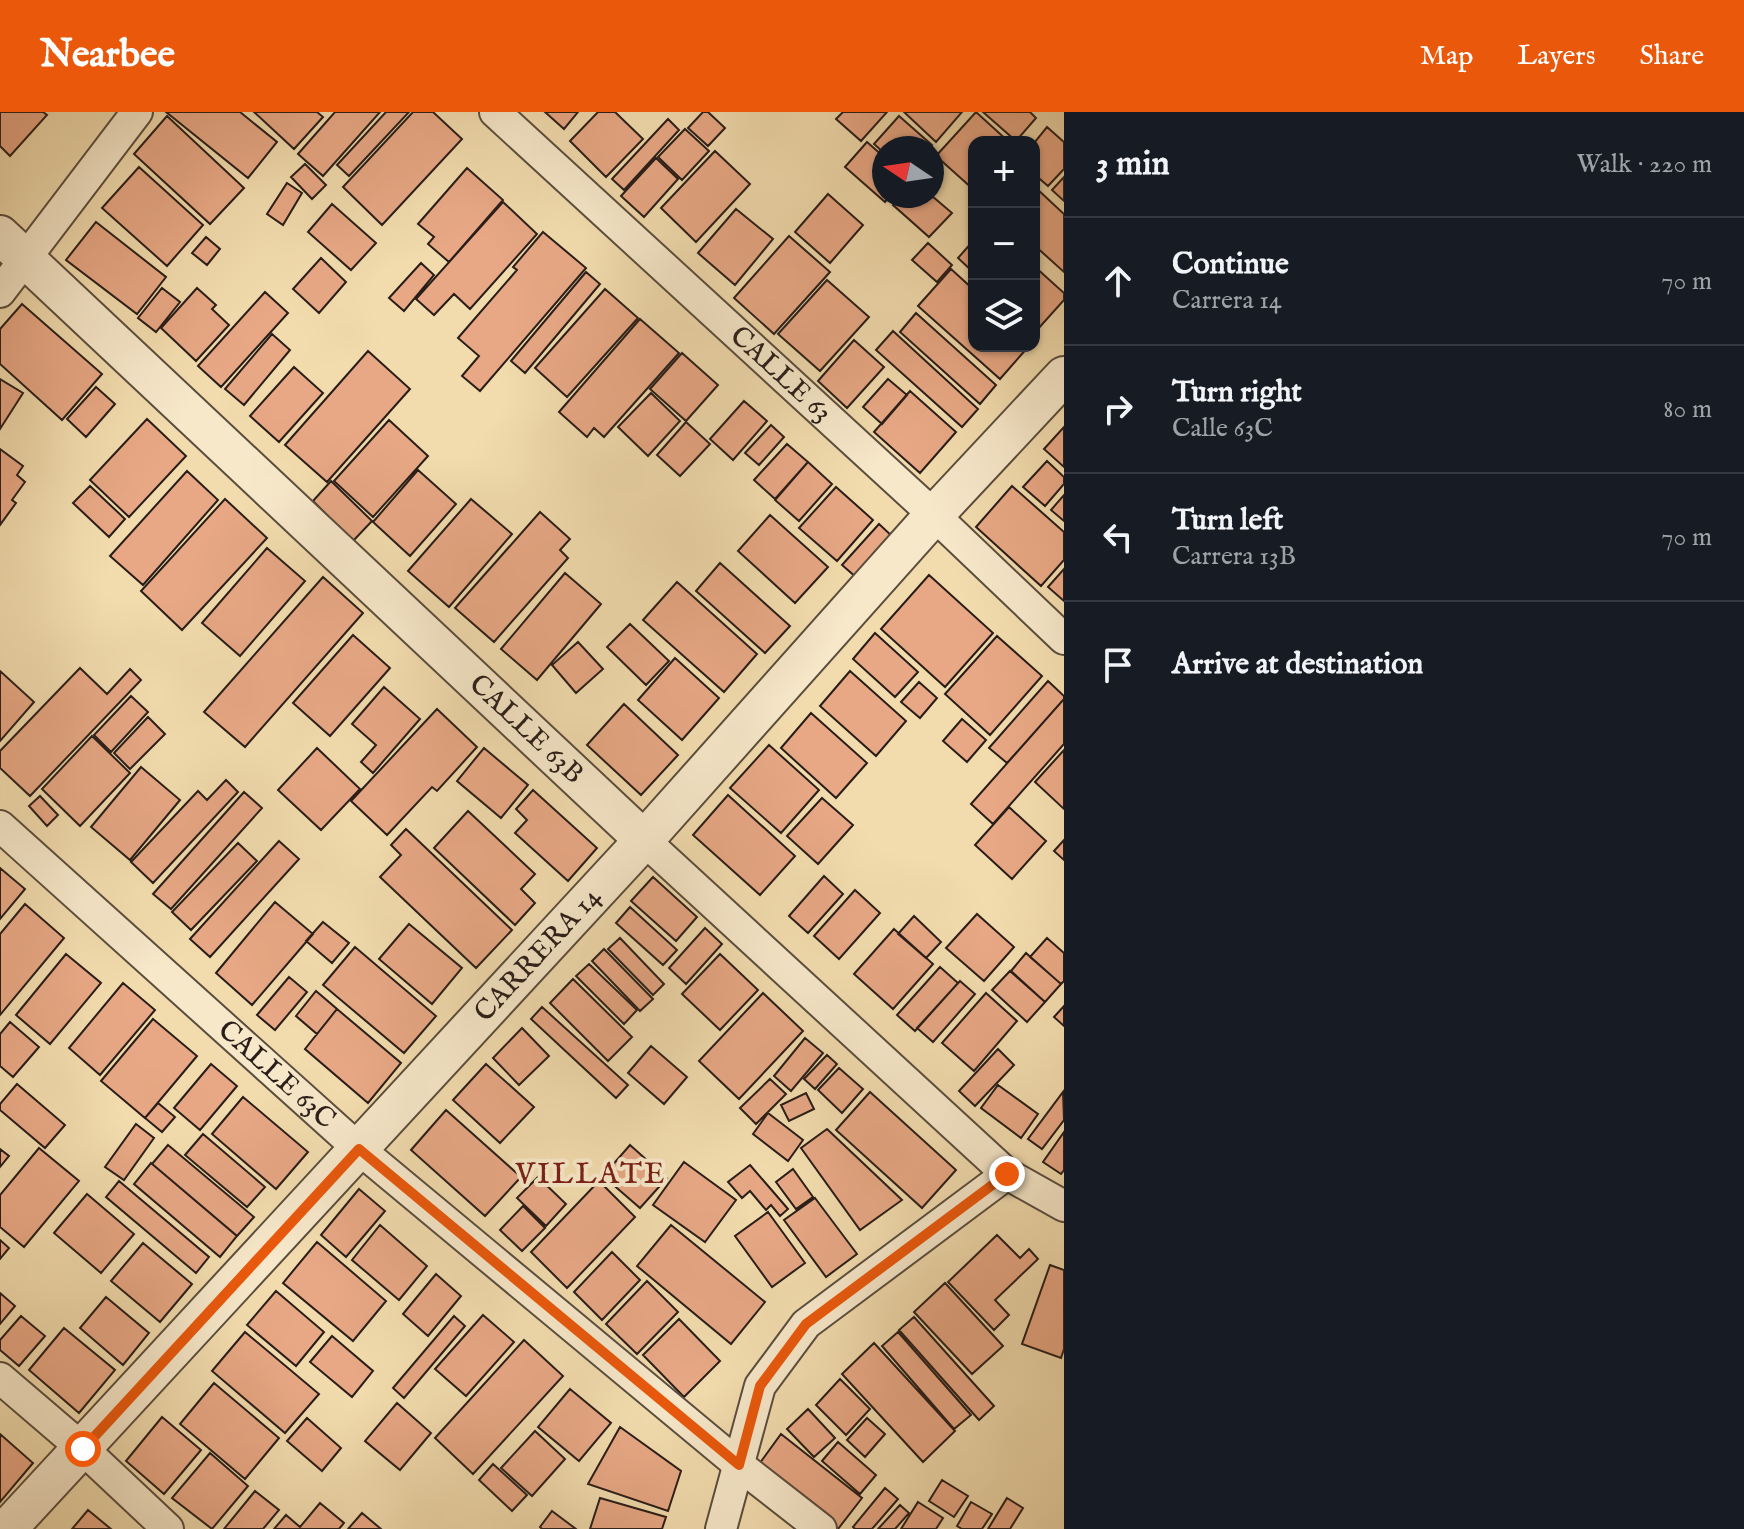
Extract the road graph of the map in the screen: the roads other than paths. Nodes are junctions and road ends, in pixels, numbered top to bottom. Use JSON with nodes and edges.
{"nodes":[{"id":1,"x":137,"y":112,"type":"edge"},
{"id":2,"x":495,"y":112,"type":"edge"},
{"id":3,"x":12,"y":247,"type":"edge"},
{"id":4,"x":0,"y":292,"type":"edge"},
{"id":5,"x":1064,"y":376,"type":"edge"},
{"id":6,"x":934,"y":515,"type":"junction"},
{"id":7,"x":1064,"y":639,"type":"edge"},
{"id":8,"x":0,"y":826,"type":"edge"},
{"id":9,"x":644,"y":840,"type":"junction"},
{"id":10,"x":359,"y":1149,"type":"junction"},
{"id":11,"x":1007,"y":1174,"type":"junction"},
{"id":12,"x":1064,"y":1206,"type":"edge"},
{"id":13,"x":0,"y":1378,"type":"edge"},
{"id":14,"x":83,"y":1449,"type":"junction"},
{"id":15,"x":739,"y":1465,"type":"junction"},
{"id":16,"x":7,"y":1529,"type":"edge"},
{"id":17,"x":168,"y":1529,"type":"edge"},
{"id":18,"x":721,"y":1529,"type":"edge"},
{"id":19,"x":821,"y":1529,"type":"edge"}],
"edges":[{"from":1,"to":3,"type":"street"},
{"from":2,"to":6,"type":"street","name":"CALLE 63"},
{"from":3,"to":4,"type":"street"},
{"from":3,"to":9,"type":"street","name":"CALLE 63B"},
{"from":5,"to":6,"type":"street","name":"CARRERA 14"},
{"from":6,"to":7,"type":"street","name":"CALLE 63"},
{"from":6,"to":9,"type":"street","name":"CARRERA 14"},
{"from":8,"to":10,"type":"street","name":"CALLE 63C"},
{"from":9,"to":10,"type":"street","name":"CARRERA 14"},
{"from":9,"to":11,"type":"street","name":"CALLE 63B"},
{"from":10,"to":14,"type":"street","name":"CARRERA 14"},
{"from":10,"to":15,"type":"street","name":"CALLE 63C"},
{"from":11,"to":12,"type":"street","name":"CALLE 63B"},
{"from":11,"to":15,"type":"street"},
{"from":13,"to":14,"type":"street"},
{"from":14,"to":16,"type":"street","name":"CARRERA 14"},
{"from":14,"to":17,"type":"street"},
{"from":15,"to":18,"type":"street"},
{"from":15,"to":19,"type":"street","name":"CALLE 63C"}]}
